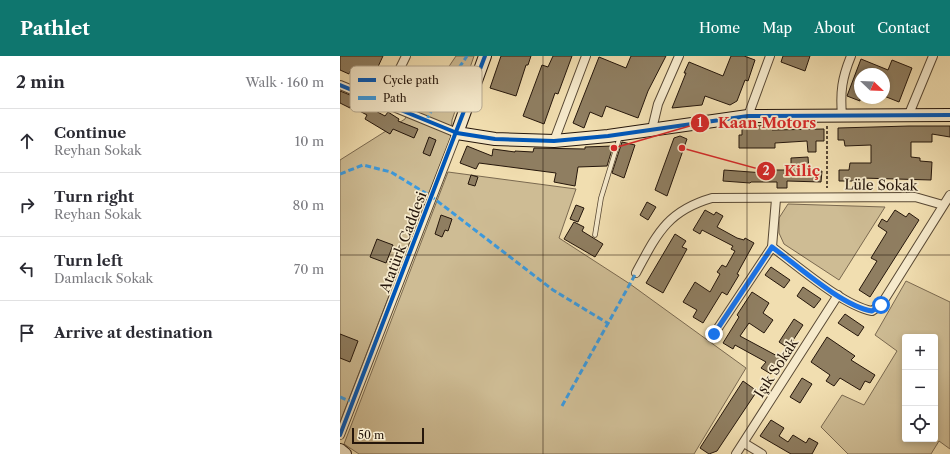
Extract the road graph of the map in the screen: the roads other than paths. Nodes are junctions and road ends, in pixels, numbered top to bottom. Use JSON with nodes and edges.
{"nodes":[{"id":1,"x":406,"y":56,"type":"edge"},
{"id":2,"x":586,"y":56,"type":"edge"},
{"id":3,"x":679,"y":56,"type":"edge"},
{"id":4,"x":770,"y":56,"type":"edge"},
{"id":5,"x":851,"y":56,"type":"edge"},
{"id":6,"x":933,"y":56,"type":"edge"},
{"id":7,"x":401,"y":66,"type":"edge"},
{"id":8,"x":340,"y":85,"type":"edge"},
{"id":9,"x":350,"y":89,"type":"edge"},
{"id":10,"x":405,"y":112,"type":"edge"},
{"id":11,"x":464,"y":112,"type":"edge"},
{"id":12,"x":908,"y":114,"type":"junction"},
{"id":13,"x":842,"y":115,"type":"junction"},
{"id":14,"x":950,"y":115,"type":"edge"},
{"id":15,"x":748,"y":116,"type":"junction"},
{"id":16,"x":652,"y":129,"type":"junction"},
{"id":17,"x":457,"y":133,"type":"junction"},
{"id":18,"x":621,"y":134,"type":"junction"},
{"id":19,"x":554,"y":140,"type":"junction"},
{"id":20,"x":950,"y":195,"type":"edge"},
{"id":21,"x":776,"y":199,"type":"junction"},
{"id":22,"x":943,"y":205,"type":"junction"},
{"id":23,"x":595,"y":235,"type":"dead end"},
{"id":24,"x":772,"y":247,"type":"junction"},
{"id":25,"x":636,"y":273,"type":"dead end"},
{"id":26,"x":838,"y":295,"type":"junction"},
{"id":27,"x":714,"y":334,"type":"dead end"},
{"id":28,"x":340,"y":435,"type":"edge"},
{"id":29,"x":744,"y":442,"type":"junction"},
{"id":30,"x":340,"y":450,"type":"edge"},
{"id":31,"x":345,"y":454,"type":"edge"},
{"id":32,"x":736,"y":454,"type":"edge"},
{"id":33,"x":762,"y":454,"type":"edge"}],
"edges":[{"from":1,"to":7,"type":"street"},
{"from":2,"to":19,"type":"street"},
{"from":3,"to":16,"type":"street"},
{"from":4,"to":15,"type":"street"},
{"from":5,"to":13,"type":"street"},
{"from":6,"to":12,"type":"street"},
{"from":8,"to":9,"type":"street"},
{"from":10,"to":17,"type":"street"},
{"from":11,"to":17,"type":"street","name":"Atatürk Caddesi"},
{"from":12,"to":13,"type":"street"},
{"from":12,"to":14,"type":"street"},
{"from":13,"to":15,"type":"street"},
{"from":15,"to":16,"type":"street"},
{"from":16,"to":18,"type":"street"},
{"from":17,"to":19,"type":"street"},
{"from":17,"to":28,"type":"street","name":"Atatürk Caddesi"},
{"from":18,"to":19,"type":"street"},
{"from":18,"to":23,"type":"lane"},
{"from":20,"to":22,"type":"street"},
{"from":21,"to":22,"type":"street","name":"Lüle Sokak"},
{"from":21,"to":24,"type":"street"},
{"from":21,"to":25,"type":"street","name":"Lüle Sokak"},
{"from":22,"to":26,"type":"street"},
{"from":24,"to":26,"type":"street"},
{"from":24,"to":27,"type":"street"},
{"from":26,"to":29,"type":"street","name":"Işık Sokak"},
{"from":29,"to":32,"type":"street","name":"Işık Sokak"},
{"from":29,"to":33,"type":"street"},
{"from":30,"to":31,"type":"street"}]}
